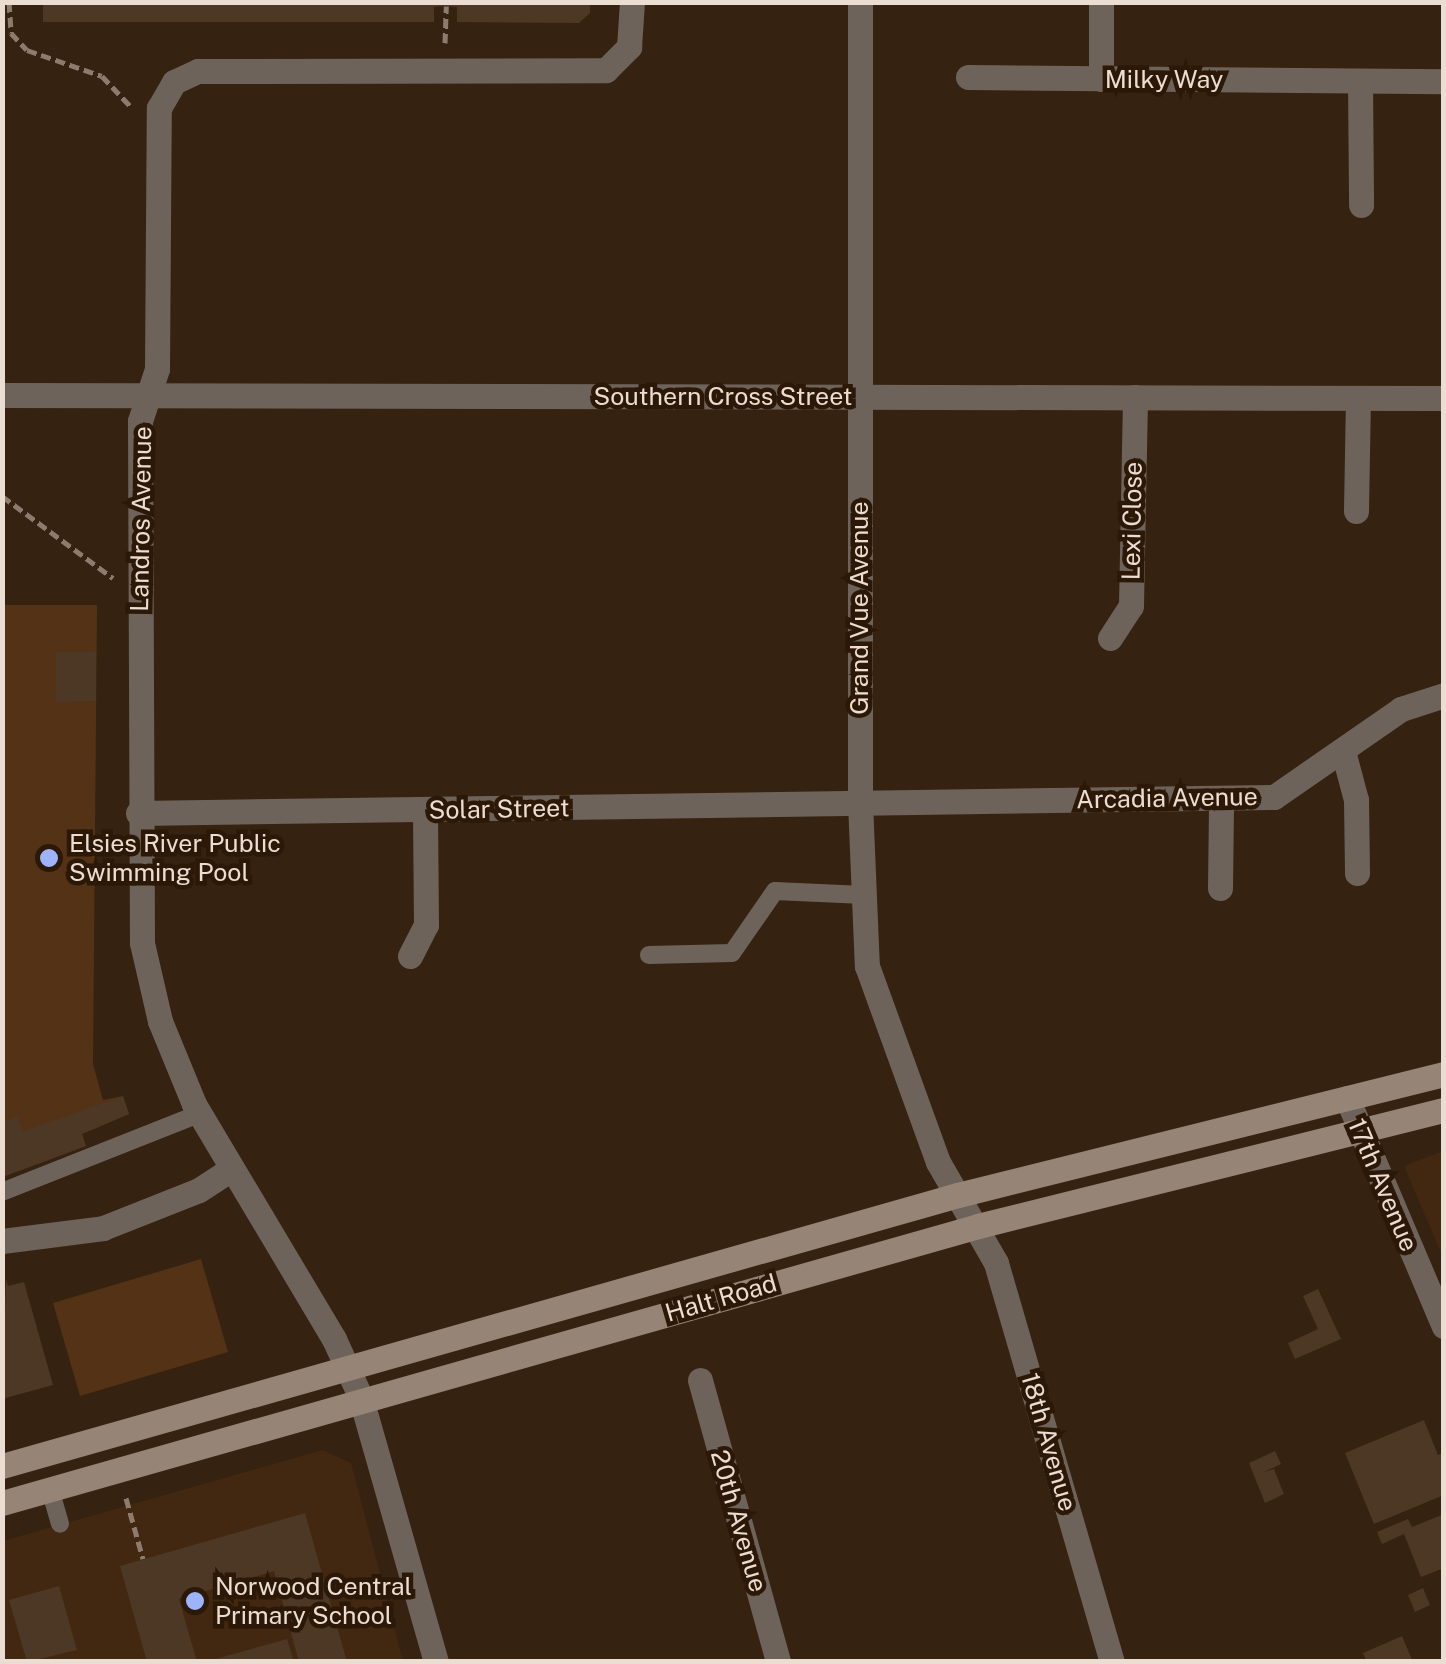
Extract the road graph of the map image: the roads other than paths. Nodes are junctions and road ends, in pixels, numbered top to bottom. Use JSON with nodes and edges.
{"nodes":[{"id":1,"x":632,"y":2,"type":"edge"},
{"id":2,"x":860,"y":2,"type":"edge"},
{"id":3,"x":1101,"y":2,"type":"edge"},
{"id":4,"x":968,"y":77,"type":"dead end"},
{"id":5,"x":1101,"y":79,"type":"junction"},
{"id":6,"x":1360,"y":81,"type":"junction"},
{"id":7,"x":1444,"y":81,"type":"edge"},
{"id":8,"x":1362,"y":205,"type":"dead end"},
{"id":9,"x":149,"y":394,"type":"junction"},
{"id":10,"x":2,"y":395,"type":"edge"},
{"id":11,"x":858,"y":397,"type":"junction"},
{"id":12,"x":1135,"y":397,"type":"junction"},
{"id":13,"x":1358,"y":398,"type":"junction"},
{"id":14,"x":1444,"y":398,"type":"edge"},
{"id":15,"x":1356,"y":511,"type":"dead end"},
{"id":16,"x":1110,"y":638,"type":"dead end"},
{"id":17,"x":1444,"y":695,"type":"edge"},
{"id":18,"x":1343,"y":751,"type":"junction"},
{"id":19,"x":1220,"y":800,"type":"junction"},
{"id":20,"x":860,"y":802,"type":"junction"},
{"id":21,"x":426,"y":810,"type":"junction"},
{"id":22,"x":138,"y":813,"type":"junction"},
{"id":23,"x":1357,"y":873,"type":"dead end"},
{"id":24,"x":1220,"y":888,"type":"dead end"},
{"id":25,"x":864,"y":895,"type":"junction"},
{"id":26,"x":649,"y":955,"type":"dead end"},
{"id":27,"x":410,"y":956,"type":"dead end"},
{"id":28,"x":1444,"y":1074,"type":"edge"},
{"id":29,"x":1347,"y":1098,"type":"junction"},
{"id":30,"x":1444,"y":1110,"type":"edge"},
{"id":31,"x":200,"y":1114,"type":"junction"},
{"id":32,"x":1360,"y":1131,"type":"junction"},
{"id":33,"x":232,"y":1169,"type":"junction"},
{"id":34,"x":2,"y":1192,"type":"edge"},
{"id":35,"x":958,"y":1195,"type":"junction"},
{"id":36,"x":978,"y":1226,"type":"junction"},
{"id":37,"x":2,"y":1241,"type":"edge"},
{"id":38,"x":1444,"y":1326,"type":"edge"},
{"id":39,"x":346,"y":1367,"type":"junction"},
{"id":40,"x":700,"y":1380,"type":"dead end"},
{"id":41,"x":361,"y":1398,"type":"junction"},
{"id":42,"x":2,"y":1466,"type":"edge"},
{"id":43,"x":50,"y":1490,"type":"junction"},
{"id":44,"x":2,"y":1503,"type":"edge"},
{"id":45,"x":60,"y":1524,"type":"dead end"},
{"id":46,"x":436,"y":1662,"type":"edge"},
{"id":47,"x":778,"y":1662,"type":"edge"},
{"id":48,"x":1112,"y":1662,"type":"edge"}],
"edges":[{"from":1,"to":9,"type":"street","name":"Landros Avenue"},
{"from":2,"to":11,"type":"street","name":"Grand Vue Avenue"},
{"from":3,"to":5,"type":"street"},
{"from":4,"to":5,"type":"street","name":"Milky Way"},
{"from":5,"to":6,"type":"street","name":"Milky Way"},
{"from":6,"to":7,"type":"street","name":"Milky Way"},
{"from":6,"to":8,"type":"street"},
{"from":9,"to":10,"type":"street","name":"Southern Cross Street"},
{"from":9,"to":11,"type":"street","name":"Southern Cross Street"},
{"from":9,"to":22,"type":"street","name":"Landros Avenue"},
{"from":11,"to":12,"type":"street","name":"Southern Cross Street"},
{"from":11,"to":20,"type":"street","name":"Grand Vue Avenue"},
{"from":12,"to":13,"type":"street","name":"Southern Cross Street"},
{"from":12,"to":16,"type":"street","name":"Lexi Close"},
{"from":13,"to":14,"type":"street","name":"Southern Cross Street"},
{"from":13,"to":15,"type":"street"},
{"from":17,"to":18,"type":"street","name":"Arcadia Avenue"},
{"from":18,"to":19,"type":"street","name":"Arcadia Avenue"},
{"from":18,"to":23,"type":"street"},
{"from":19,"to":20,"type":"street","name":"Arcadia Avenue"},
{"from":19,"to":24,"type":"street"},
{"from":20,"to":21,"type":"street","name":"Solar Street"},
{"from":20,"to":25,"type":"street","name":"Grand Vue Avenue"},
{"from":21,"to":22,"type":"street","name":"Solar Street"},
{"from":21,"to":27,"type":"street"},
{"from":22,"to":31,"type":"street","name":"Landros Avenue"},
{"from":25,"to":26,"type":"lane"},
{"from":25,"to":35,"type":"street","name":"Grand Vue Avenue"},
{"from":28,"to":29,"type":"street","name":"Halt Road"},
{"from":29,"to":32,"type":"street","name":"17th Avenue"},
{"from":29,"to":35,"type":"street","name":"Halt Road"},
{"from":30,"to":32,"type":"street","name":"Halt Road"},
{"from":31,"to":33,"type":"street","name":"Landros Avenue"},
{"from":31,"to":34,"type":"lane"},
{"from":32,"to":36,"type":"street","name":"Halt Road"},
{"from":32,"to":38,"type":"street","name":"17th Avenue"},
{"from":33,"to":37,"type":"street"},
{"from":33,"to":39,"type":"street","name":"Landros Avenue"},
{"from":35,"to":36,"type":"street","name":"18th Avenue"},
{"from":35,"to":39,"type":"street","name":"Halt Road"},
{"from":36,"to":41,"type":"street","name":"Halt Road"},
{"from":36,"to":48,"type":"street","name":"18th Avenue"},
{"from":39,"to":41,"type":"street","name":"Landros Avenue"},
{"from":39,"to":42,"type":"street","name":"Halt Road"},
{"from":40,"to":47,"type":"street","name":"20th Avenue"},
{"from":41,"to":43,"type":"street","name":"Halt Road"},
{"from":41,"to":46,"type":"street","name":"Landros Avenue"},
{"from":43,"to":44,"type":"street","name":"Halt Road"},
{"from":43,"to":45,"type":"lane"}]}
